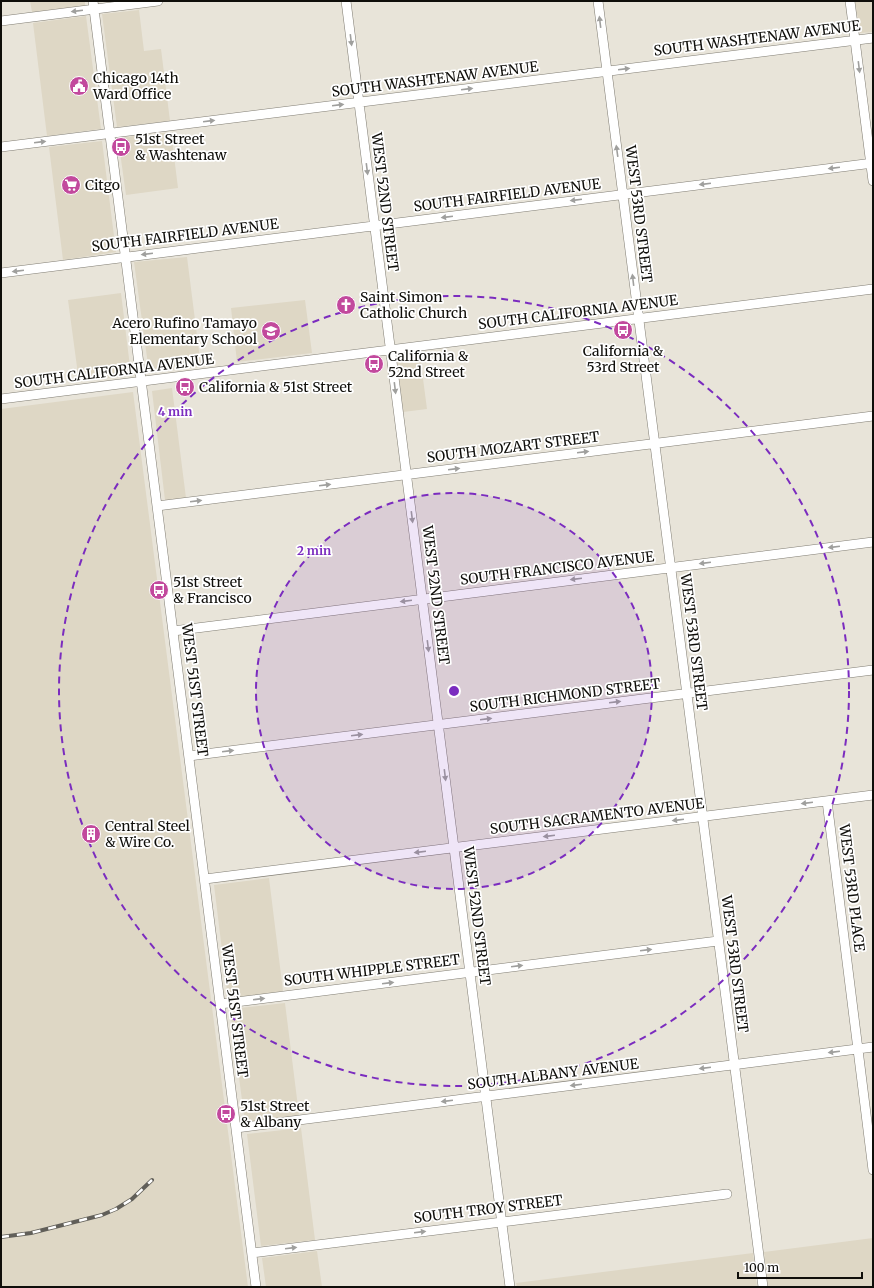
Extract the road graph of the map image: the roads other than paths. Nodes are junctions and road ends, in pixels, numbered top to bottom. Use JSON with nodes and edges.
{"nodes":[{"id":1,"x":158,"y":1,"type":"edge"},
{"id":2,"x":346,"y":1,"type":"edge"},
{"id":3,"x":598,"y":1,"type":"edge"},
{"id":4,"x":850,"y":1,"type":"edge"},
{"id":5,"x":94,"y":5,"type":"edge"},
{"id":6,"x":1,"y":21,"type":"edge"},
{"id":7,"x":873,"y":38,"type":"edge"},
{"id":8,"x":855,"y":40,"type":"junction"},
{"id":9,"x":607,"y":71,"type":"junction"},
{"id":10,"x":359,"y":102,"type":"junction"},
{"id":11,"x":110,"y":134,"type":"junction"},
{"id":12,"x":1,"y":147,"type":"edge"},
{"id":13,"x":872,"y":163,"type":"edge"},
{"id":14,"x":873,"y":181,"type":"edge"},
{"id":15,"x":623,"y":194,"type":"junction"},
{"id":16,"x":374,"y":226,"type":"junction"},
{"id":17,"x":126,"y":257,"type":"junction"},
{"id":18,"x":1,"y":273,"type":"edge"},
{"id":19,"x":873,"y":289,"type":"edge"},
{"id":20,"x":638,"y":319,"type":"junction"},
{"id":21,"x":390,"y":350,"type":"junction"},
{"id":22,"x":142,"y":381,"type":"junction"},
{"id":23,"x":1,"y":399,"type":"edge"},
{"id":24,"x":873,"y":416,"type":"edge"},
{"id":25,"x":654,"y":443,"type":"junction"},
{"id":26,"x":406,"y":475,"type":"junction"},
{"id":27,"x":158,"y":506,"type":"junction"},
{"id":28,"x":873,"y":542,"type":"edge"},
{"id":29,"x":671,"y":567,"type":"junction"},
{"id":30,"x":422,"y":599,"type":"junction"},
{"id":31,"x":173,"y":631,"type":"junction"},
{"id":32,"x":873,"y":670,"type":"edge"},
{"id":33,"x":687,"y":693,"type":"junction"},
{"id":34,"x":438,"y":725,"type":"junction"},
{"id":35,"x":189,"y":756,"type":"junction"},
{"id":36,"x":873,"y":795,"type":"edge"},
{"id":37,"x":826,"y":801,"type":"junction"},
{"id":38,"x":702,"y":816,"type":"junction"},
{"id":39,"x":454,"y":848,"type":"junction"},
{"id":40,"x":205,"y":879,"type":"junction"},
{"id":41,"x":718,"y":941,"type":"junction"},
{"id":42,"x":470,"y":972,"type":"junction"},
{"id":43,"x":220,"y":1004,"type":"junction"},
{"id":44,"x":873,"y":1047,"type":"edge"},
{"id":45,"x":858,"y":1049,"type":"junction"},
{"id":46,"x":734,"y":1065,"type":"junction"},
{"id":47,"x":486,"y":1096,"type":"junction"},
{"id":48,"x":236,"y":1128,"type":"junction"},
{"id":49,"x":873,"y":1170,"type":"edge"},
{"id":50,"x":727,"y":1194,"type":"dead end"},
{"id":51,"x":502,"y":1221,"type":"junction"},
{"id":52,"x":252,"y":1253,"type":"junction"},
{"id":53,"x":256,"y":1287,"type":"edge"},
{"id":54,"x":510,"y":1287,"type":"edge"},
{"id":55,"x":763,"y":1287,"type":"edge"}],
"edges":[{"from":1,"to":5,"type":"street"},
{"from":2,"to":10,"type":"street","name":"WEST 52ND STREET","one_way":true},
{"from":9,"to":3,"type":"street","name":"WEST 53RD STREET","one_way":true},
{"from":4,"to":8,"type":"street"},
{"from":5,"to":6,"type":"street","one_way":true},
{"from":5,"to":11,"type":"street","name":"WEST 51ST STREET"},
{"from":7,"to":8,"type":"street","name":"SOUTH WASHTENAW AVENUE"},
{"from":9,"to":8,"type":"street","name":"SOUTH WASHTENAW AVENUE","one_way":true},
{"from":8,"to":13,"type":"street","one_way":true},
{"from":10,"to":9,"type":"street","name":"SOUTH WASHTENAW AVENUE","one_way":true},
{"from":15,"to":9,"type":"street","name":"WEST 53RD STREET","one_way":true},
{"from":11,"to":10,"type":"street","name":"SOUTH WASHTENAW AVENUE","one_way":true},
{"from":10,"to":16,"type":"street","name":"WEST 52ND STREET","one_way":true},
{"from":12,"to":11,"type":"street","name":"SOUTH WASHTENAW AVENUE","one_way":true},
{"from":11,"to":17,"type":"street","name":"WEST 51ST STREET"},
{"from":13,"to":14,"type":"street"},
{"from":13,"to":15,"type":"street","name":"SOUTH FAIRFIELD AVENUE","one_way":true},
{"from":15,"to":16,"type":"street","name":"SOUTH FAIRFIELD AVENUE","one_way":true},
{"from":20,"to":15,"type":"street","name":"WEST 53RD STREET","one_way":true},
{"from":16,"to":17,"type":"street","name":"SOUTH FAIRFIELD AVENUE","one_way":true},
{"from":16,"to":21,"type":"street","name":"WEST 52ND STREET"},
{"from":17,"to":18,"type":"street","name":"SOUTH FAIRFIELD AVENUE","one_way":true},
{"from":17,"to":22,"type":"street","name":"WEST 51ST STREET"},
{"from":19,"to":20,"type":"street","name":"SOUTH CALIFORNIA AVENUE"},
{"from":20,"to":21,"type":"street","name":"SOUTH CALIFORNIA AVENUE"},
{"from":20,"to":25,"type":"street","name":"WEST 53RD STREET"},
{"from":21,"to":22,"type":"street","name":"SOUTH CALIFORNIA AVENUE"},
{"from":21,"to":26,"type":"street","name":"WEST 52ND STREET","one_way":true},
{"from":22,"to":23,"type":"street","name":"SOUTH CALIFORNIA AVENUE"},
{"from":22,"to":27,"type":"street","name":"WEST 51ST STREET"},
{"from":24,"to":25,"type":"street","name":"SOUTH MOZART STREET"},
{"from":26,"to":25,"type":"street","name":"SOUTH MOZART STREET","one_way":true},
{"from":25,"to":29,"type":"street","name":"WEST 53RD STREET"},
{"from":27,"to":26,"type":"street","name":"SOUTH MOZART STREET","one_way":true},
{"from":26,"to":30,"type":"street","name":"WEST 52ND STREET","one_way":true},
{"from":27,"to":31,"type":"street","name":"WEST 51ST STREET"},
{"from":28,"to":29,"type":"street","name":"SOUTH FRANCISCO AVENUE","one_way":true},
{"from":29,"to":30,"type":"street","name":"SOUTH FRANCISCO AVENUE","one_way":true},
{"from":29,"to":33,"type":"street","name":"WEST 53RD STREET"},
{"from":30,"to":31,"type":"street","name":"SOUTH FRANCISCO AVENUE","one_way":true},
{"from":30,"to":34,"type":"street","name":"WEST 52ND STREET","one_way":true},
{"from":31,"to":35,"type":"street","name":"WEST 51ST STREET"},
{"from":32,"to":33,"type":"street","name":"SOUTH RICHMOND STREET"},
{"from":34,"to":33,"type":"street","name":"SOUTH RICHMOND STREET","one_way":true},
{"from":33,"to":38,"type":"street","name":"WEST 53RD STREET"},
{"from":35,"to":34,"type":"street","name":"SOUTH RICHMOND STREET","one_way":true},
{"from":34,"to":39,"type":"street","name":"WEST 52ND STREET","one_way":true},
{"from":35,"to":40,"type":"street","name":"WEST 51ST STREET"},
{"from":36,"to":37,"type":"street","name":"SOUTH SACRAMENTO AVENUE"},
{"from":37,"to":38,"type":"street","name":"SOUTH SACRAMENTO AVENUE","one_way":true},
{"from":37,"to":45,"type":"street","name":"WEST 53RD PLACE"},
{"from":38,"to":39,"type":"street","name":"SOUTH SACRAMENTO AVENUE","one_way":true},
{"from":38,"to":41,"type":"street","name":"WEST 53RD STREET"},
{"from":39,"to":40,"type":"street","name":"SOUTH SACRAMENTO AVENUE","one_way":true},
{"from":39,"to":42,"type":"street","name":"WEST 52ND STREET"},
{"from":40,"to":43,"type":"street","name":"WEST 51ST STREET"},
{"from":42,"to":41,"type":"street","name":"SOUTH WHIPPLE STREET","one_way":true},
{"from":41,"to":46,"type":"street","name":"WEST 53RD STREET"},
{"from":43,"to":42,"type":"street","name":"SOUTH WHIPPLE STREET","one_way":true},
{"from":42,"to":47,"type":"street","name":"WEST 52ND STREET"},
{"from":43,"to":48,"type":"street","name":"WEST 51ST STREET"},
{"from":44,"to":45,"type":"street","name":"SOUTH ALBANY AVENUE"},
{"from":45,"to":46,"type":"street","name":"SOUTH ALBANY AVENUE","one_way":true},
{"from":45,"to":49,"type":"street","name":"WEST 53RD PLACE"},
{"from":46,"to":47,"type":"street","name":"SOUTH ALBANY AVENUE","one_way":true},
{"from":46,"to":55,"type":"street","name":"WEST 53RD STREET"},
{"from":47,"to":48,"type":"street","name":"SOUTH ALBANY AVENUE","one_way":true},
{"from":47,"to":51,"type":"street","name":"WEST 52ND STREET"},
{"from":48,"to":52,"type":"street","name":"WEST 51ST STREET"},
{"from":50,"to":51,"type":"street","name":"SOUTH TROY STREET"},
{"from":52,"to":51,"type":"street","name":"SOUTH TROY STREET","one_way":true},
{"from":51,"to":54,"type":"street","name":"WEST 52ND STREET"},
{"from":52,"to":53,"type":"street","name":"WEST 51ST STREET"}]}
